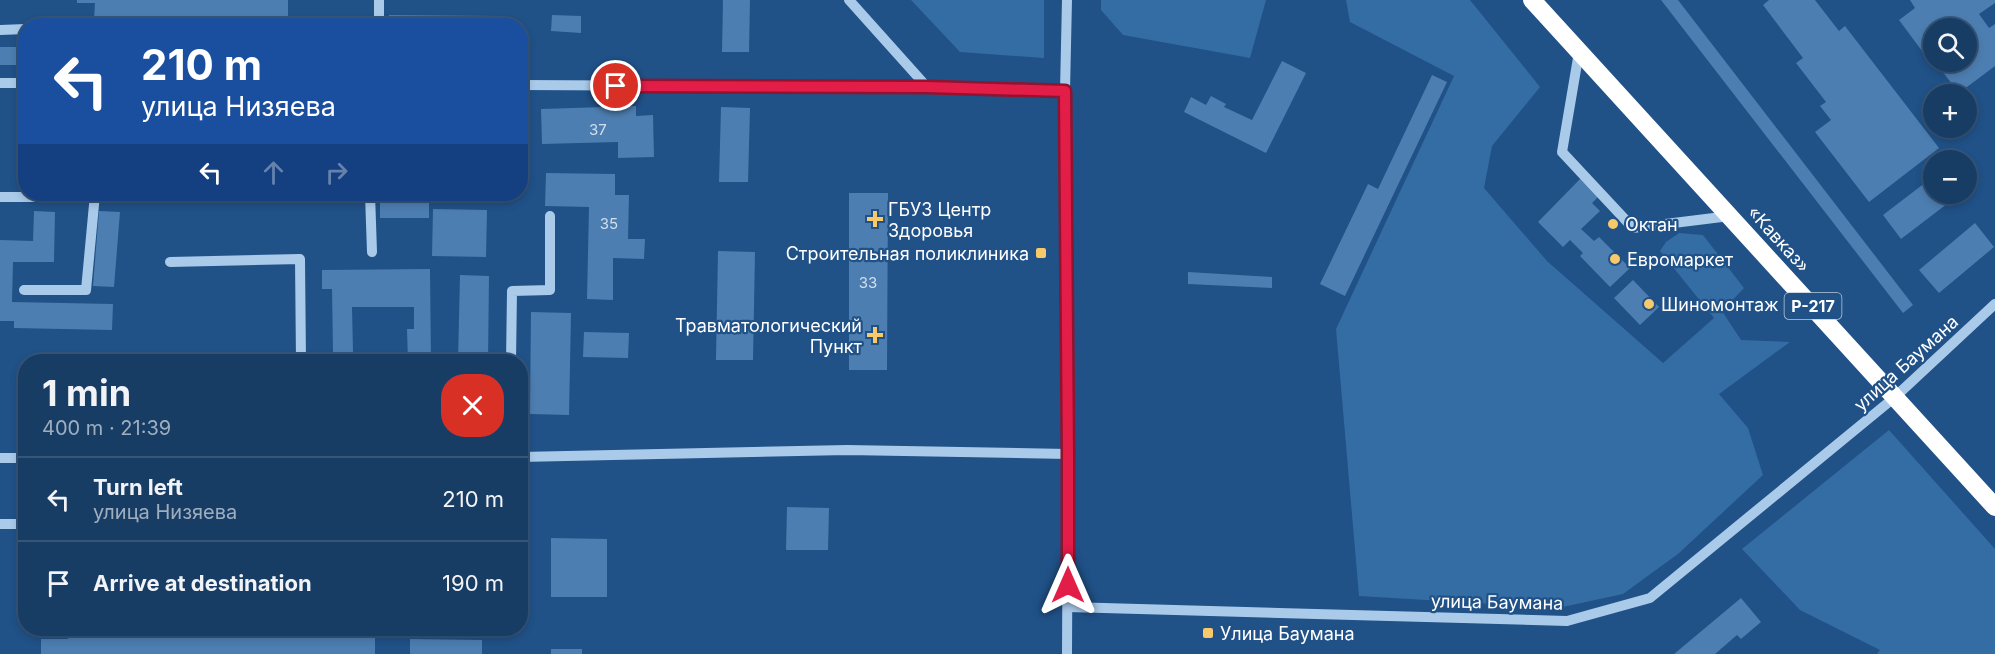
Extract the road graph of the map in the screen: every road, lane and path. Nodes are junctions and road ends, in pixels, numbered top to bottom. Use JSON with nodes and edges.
{"nodes":[{"id":1,"x":380,"y":0,"type":"edge"},
{"id":2,"x":849,"y":0,"type":"edge"},
{"id":3,"x":1067,"y":0,"type":"edge"},
{"id":4,"x":1532,"y":0,"type":"edge"},
{"id":5,"x":379,"y":18,"type":"edge"},
{"id":6,"x":18,"y":29,"type":"edge"},
{"id":7,"x":0,"y":30,"type":"edge"},
{"id":8,"x":1579,"y":52,"type":"junction"},
{"id":9,"x":0,"y":83,"type":"edge"},
{"id":10,"x":18,"y":83,"type":"edge"},
{"id":11,"x":528,"y":85,"type":"edge"},
{"id":12,"x":927,"y":87,"type":"junction"},
{"id":13,"x":1065,"y":91,"type":"junction"},
{"id":14,"x":0,"y":197,"type":"edge"},
{"id":15,"x":18,"y":197,"type":"edge"},
{"id":16,"x":94,"y":201,"type":"edge"},
{"id":17,"x":370,"y":201,"type":"edge"},
{"id":18,"x":550,"y":216,"type":"dead end"},
{"id":19,"x":1730,"y":216,"type":"junction"},
{"id":20,"x":372,"y":252,"type":"dead end"},
{"id":21,"x":170,"y":262,"type":"dead end"},
{"id":22,"x":24,"y":290,"type":"dead end"},
{"id":23,"x":1995,"y":304,"type":"edge"},
{"id":24,"x":301,"y":354,"type":"edge"},
{"id":25,"x":511,"y":354,"type":"edge"},
{"id":26,"x":1895,"y":397,"type":"junction"},
{"id":27,"x":1068,"y":454,"type":"junction"},
{"id":28,"x":528,"y":457,"type":"edge"},
{"id":29,"x":0,"y":458,"type":"edge"},
{"id":30,"x":18,"y":458,"type":"edge"},
{"id":31,"x":1995,"y":507,"type":"edge"},
{"id":32,"x":0,"y":524,"type":"edge"},
{"id":33,"x":18,"y":524,"type":"edge"},
{"id":34,"x":1068,"y":607,"type":"junction"},
{"id":35,"x":1067,"y":654,"type":"edge"}],
"edges":[{"from":1,"to":5,"type":"street"},
{"from":2,"to":12,"type":"street"},
{"from":3,"to":13,"type":"street"},
{"from":4,"to":8,"type":"highway","name":"«Кавказ»","number":"Р-217"},
{"from":6,"to":7,"type":"street"},
{"from":8,"to":19,"type":"highway","name":"«Кавказ»","number":"Р-217"},
{"from":8,"to":19,"type":"street"},
{"from":9,"to":10,"type":"street"},
{"from":11,"to":12,"type":"street"},
{"from":12,"to":13,"type":"street"},
{"from":13,"to":27,"type":"street"},
{"from":14,"to":15,"type":"street"},
{"from":16,"to":22,"type":"street"},
{"from":17,"to":20,"type":"street"},
{"from":18,"to":25,"type":"street"},
{"from":19,"to":26,"type":"highway","name":"«Кавказ»","number":"Р-217"},
{"from":21,"to":24,"type":"street"},
{"from":23,"to":26,"type":"street","name":"улица Баумана"},
{"from":26,"to":31,"type":"highway","name":"«Кавказ»","number":"Р-217"},
{"from":26,"to":34,"type":"street","name":"улица Баумана"},
{"from":27,"to":28,"type":"street"},
{"from":27,"to":34,"type":"street"},
{"from":29,"to":30,"type":"street"},
{"from":32,"to":33,"type":"street"},
{"from":34,"to":35,"type":"street"}]}
